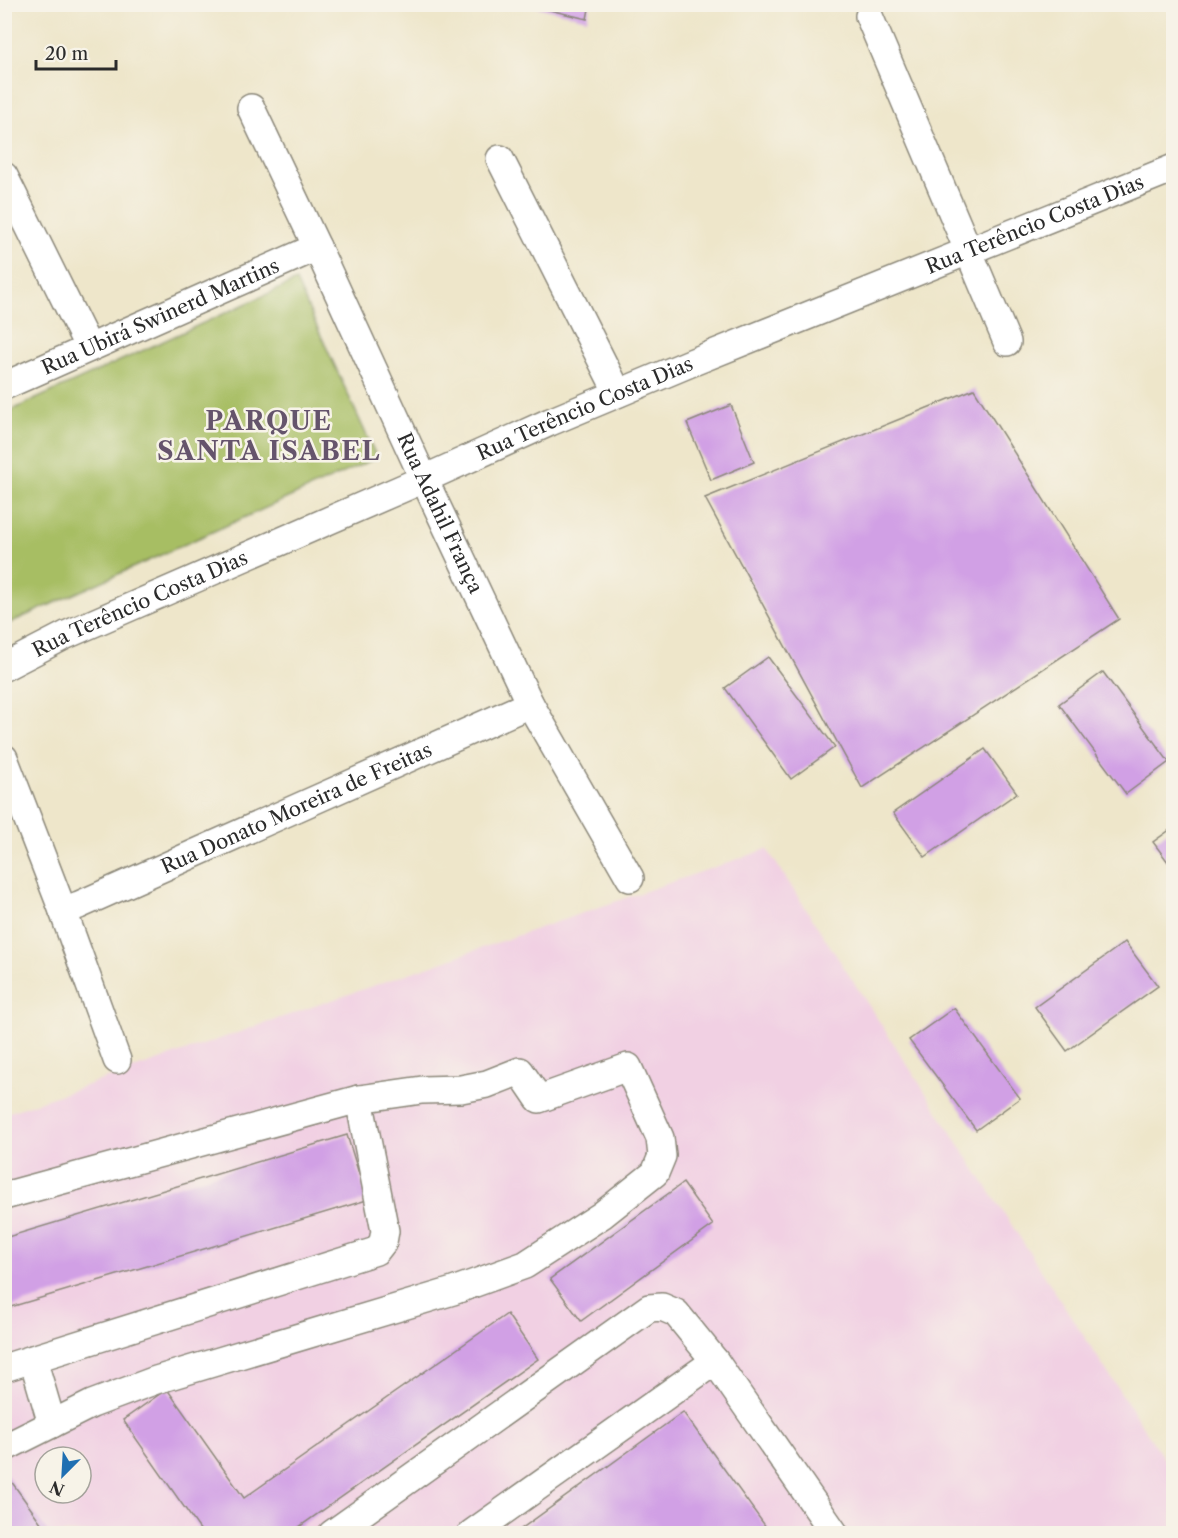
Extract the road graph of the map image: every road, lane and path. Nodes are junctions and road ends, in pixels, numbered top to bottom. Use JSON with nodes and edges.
{"nodes":[{"id":1,"x":869,"y":16,"type":"dead end"},
{"id":2,"x":251,"y":108,"type":"dead end"},
{"id":3,"x":500,"y":159,"type":"dead end"},
{"id":4,"x":1173,"y":168,"type":"edge"},
{"id":5,"x":4,"y":176,"type":"edge"},
{"id":6,"x":317,"y":247,"type":"junction"},
{"id":7,"x":969,"y":251,"type":"junction"},
{"id":8,"x":1007,"y":342,"type":"dead end"},
{"id":9,"x":89,"y":348,"type":"junction"},
{"id":10,"x":4,"y":386,"type":"edge"},
{"id":11,"x":618,"y":393,"type":"junction"},
{"id":12,"x":424,"y":479,"type":"junction"},
{"id":13,"x":4,"y":667,"type":"edge"},
{"id":14,"x":530,"y":704,"type":"junction"},
{"id":15,"x":4,"y":758,"type":"edge"},
{"id":16,"x":630,"y":878,"type":"dead end"},
{"id":17,"x":63,"y":911,"type":"junction"},
{"id":18,"x":117,"y":1060,"type":"dead end"},
{"id":19,"x":359,"y":1099,"type":"junction"},
{"id":20,"x":4,"y":1196,"type":"edge"},
{"id":21,"x":33,"y":1359,"type":"junction"},
{"id":22,"x":715,"y":1361,"type":"junction"},
{"id":23,"x":4,"y":1368,"type":"edge"},
{"id":24,"x":52,"y":1424,"type":"junction"},
{"id":25,"x":4,"y":1448,"type":"edge"},
{"id":26,"x":333,"y":1533,"type":"edge"},
{"id":27,"x":471,"y":1533,"type":"edge"},
{"id":28,"x":835,"y":1533,"type":"edge"}],
"edges":[{"from":1,"to":7,"type":"street"},
{"from":2,"to":6,"type":"street","name":"Rua Adahil França"},
{"from":3,"to":11,"type":"street"},
{"from":4,"to":7,"type":"street","name":"Rua Terêncio Costa Dias"},
{"from":5,"to":9,"type":"street"},
{"from":6,"to":9,"type":"street","name":"Rua Ubirá Swinerd Martins"},
{"from":6,"to":12,"type":"street","name":"Rua Adahil França"},
{"from":7,"to":8,"type":"street"},
{"from":7,"to":11,"type":"street","name":"Rua Terêncio Costa Dias"},
{"from":9,"to":10,"type":"street","name":"Rua Ubirá Swinerd Martins"},
{"from":11,"to":12,"type":"street","name":"Rua Terêncio Costa Dias"},
{"from":12,"to":13,"type":"street","name":"Rua Terêncio Costa Dias"},
{"from":12,"to":14,"type":"street","name":"Rua Adahil França"},
{"from":14,"to":16,"type":"street","name":"Rua Adahil França"},
{"from":14,"to":17,"type":"street","name":"Rua Donato Moreira de Freitas"},
{"from":15,"to":17,"type":"street"},
{"from":17,"to":18,"type":"street"},
{"from":19,"to":20,"type":"street"},
{"from":19,"to":21,"type":"street"},
{"from":19,"to":24,"type":"street"},
{"from":21,"to":23,"type":"street"},
{"from":21,"to":24,"type":"street"},
{"from":22,"to":26,"type":"street"},
{"from":22,"to":27,"type":"street"},
{"from":22,"to":28,"type":"street"},
{"from":24,"to":25,"type":"street"}]}
